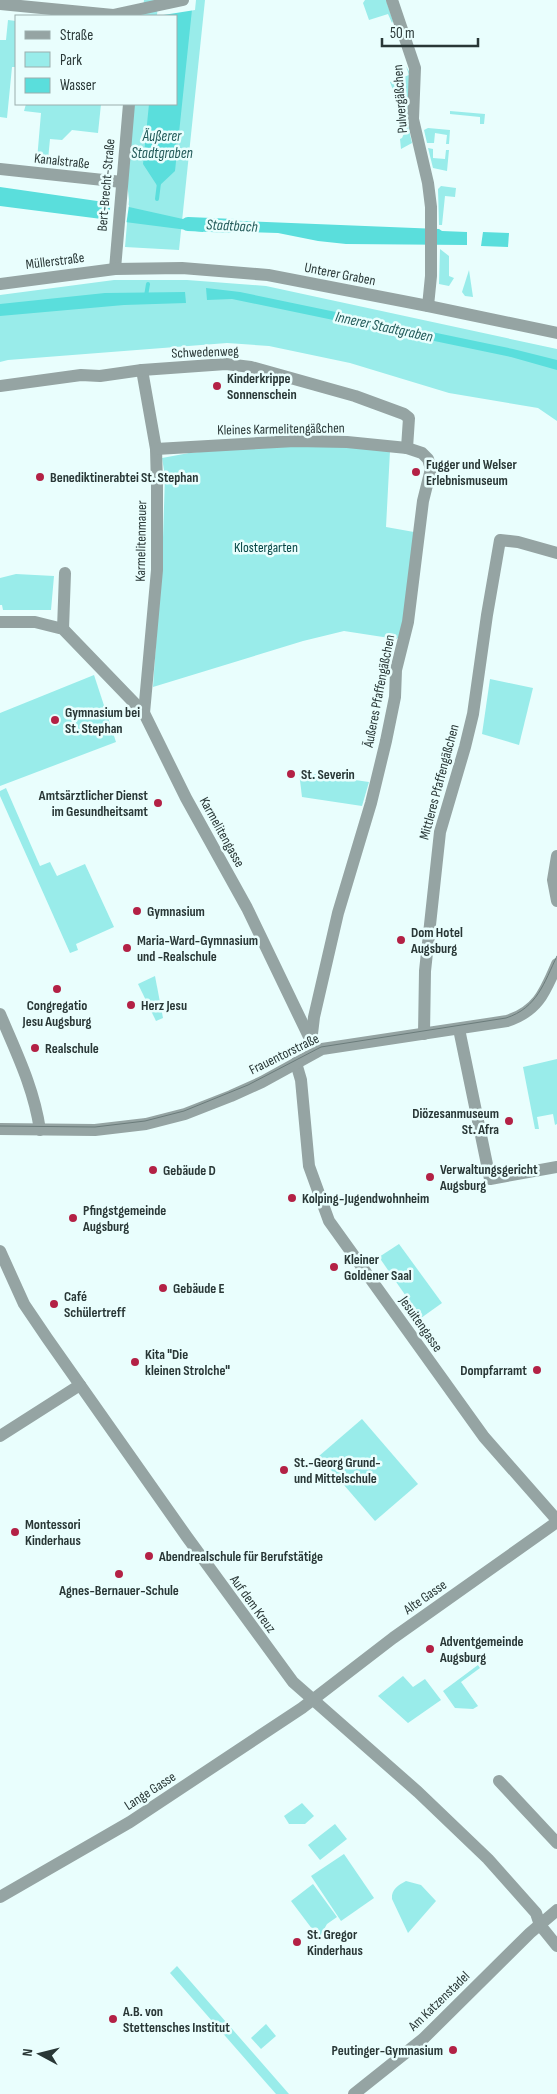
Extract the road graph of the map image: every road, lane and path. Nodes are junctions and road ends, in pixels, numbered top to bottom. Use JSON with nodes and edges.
{"nodes":[{"id":1,"x":183,"y":0,"type":"edge"},
{"id":2,"x":392,"y":0,"type":"edge"},
{"id":3,"x":0,"y":4,"type":"edge"},
{"id":4,"x":137,"y":8,"type":"edge"},
{"id":5,"x":129,"y":105,"type":"edge"},
{"id":6,"x":0,"y":169,"type":"edge"},
{"id":7,"x":122,"y":182,"type":"junction"},
{"id":8,"x":115,"y":269,"type":"junction"},
{"id":9,"x":0,"y":284,"type":"edge"},
{"id":10,"x":428,"y":306,"type":"junction"},
{"id":11,"x":557,"y":333,"type":"edge"},
{"id":12,"x":142,"y":370,"type":"junction"},
{"id":13,"x":0,"y":386,"type":"edge"},
{"id":14,"x":408,"y":448,"type":"junction"},
{"id":15,"x":156,"y":449,"type":"junction"},
{"id":16,"x":557,"y":553,"type":"edge"},
{"id":17,"x":65,"y":573,"type":"dead end"},
{"id":18,"x":0,"y":622,"type":"edge"},
{"id":19,"x":62,"y":629,"type":"junction"},
{"id":20,"x":144,"y":714,"type":"junction"},
{"id":21,"x":557,"y":856,"type":"edge"},
{"id":22,"x":557,"y":901,"type":"edge"},
{"id":23,"x":557,"y":964,"type":"edge"},
{"id":24,"x":0,"y":1014,"type":"edge"},
{"id":25,"x":460,"y":1029,"type":"junction"},
{"id":26,"x":424,"y":1034,"type":"junction"},
{"id":27,"x":313,"y":1047,"type":"junction"},
{"id":28,"x":296,"y":1063,"type":"junction"},
{"id":29,"x":0,"y":1129,"type":"edge"},
{"id":30,"x":40,"y":1130,"type":"junction"},
{"id":31,"x":557,"y":1166,"type":"edge"},
{"id":32,"x":0,"y":1251,"type":"edge"},
{"id":33,"x":80,"y":1384,"type":"junction"},
{"id":34,"x":0,"y":1436,"type":"edge"},
{"id":35,"x":557,"y":1521,"type":"edge"},
{"id":36,"x":312,"y":1700,"type":"junction"},
{"id":37,"x":499,"y":1781,"type":"dead end"},
{"id":38,"x":557,"y":1843,"type":"edge"},
{"id":39,"x":0,"y":1897,"type":"edge"},
{"id":40,"x":557,"y":1910,"type":"edge"},
{"id":41,"x":540,"y":1925,"type":"junction"},
{"id":42,"x":557,"y":1946,"type":"edge"},
{"id":43,"x":367,"y":2090,"type":"edge"},
{"id":44,"x":354,"y":2094,"type":"edge"}],
"edges":[{"from":1,"to":4,"type":"street"},
{"from":2,"to":10,"type":"street","name":"Pulvergäßchen"},
{"from":3,"to":4,"type":"street"},
{"from":5,"to":7,"type":"street","name":"Bert-Brecht-Straße"},
{"from":6,"to":7,"type":"street","name":"Kanalstraße"},
{"from":7,"to":8,"type":"street","name":"Bert-Brecht-Straße"},
{"from":8,"to":9,"type":"street","name":"Müllerstraße"},
{"from":8,"to":10,"type":"street","name":"Unterer Graben"},
{"from":10,"to":11,"type":"street","name":"Unterer Graben"},
{"from":12,"to":13,"type":"street","name":"Schwedenweg"},
{"from":12,"to":14,"type":"street","name":"Schwedenweg"},
{"from":12,"to":15,"type":"street","name":"Karmelitenmauer"},
{"from":14,"to":15,"type":"street","name":"Kleines Karmelitengäßchen"},
{"from":14,"to":27,"type":"street","name":"Äußeres Pfaffengäßchen"},
{"from":15,"to":20,"type":"street","name":"Karmelitenmauer"},
{"from":16,"to":26,"type":"street","name":"Mittleres Pfaffengäßchen"},
{"from":17,"to":19,"type":"street"},
{"from":18,"to":19,"type":"street"},
{"from":19,"to":20,"type":"street","name":"Karmelitengasse"},
{"from":20,"to":27,"type":"street","name":"Karmelitengasse"},
{"from":21,"to":22,"type":"street"},
{"from":23,"to":25,"type":"street","name":"Frauentorstraße"},
{"from":24,"to":30,"type":"street"},
{"from":25,"to":26,"type":"street","name":"Frauentorstraße"},
{"from":25,"to":31,"type":"street"},
{"from":26,"to":27,"type":"street","name":"Frauentorstraße"},
{"from":27,"to":28,"type":"street","name":"Frauentorstraße"},
{"from":28,"to":30,"type":"street","name":"Frauentorstraße"},
{"from":28,"to":35,"type":"street","name":"Jesuitengasse"},
{"from":29,"to":30,"type":"street","name":"Frauentorstraße"},
{"from":32,"to":33,"type":"street","name":"Auf dem Kreuz"},
{"from":33,"to":34,"type":"street"},
{"from":33,"to":36,"type":"street","name":"Auf dem Kreuz"},
{"from":35,"to":36,"type":"street","name":"Alte Gasse"},
{"from":36,"to":39,"type":"street","name":"Lange Gasse"},
{"from":36,"to":41,"type":"street","name":"Auf dem Kreuz"},
{"from":37,"to":38,"type":"street"},
{"from":40,"to":41,"type":"street","name":"Am Katzenstadel"},
{"from":41,"to":42,"type":"street","name":"Auf dem Kreuz"},
{"from":41,"to":43,"type":"street","name":"Am Katzenstadel"},
{"from":43,"to":44,"type":"street","name":"Am Katzenstadel"}]}
